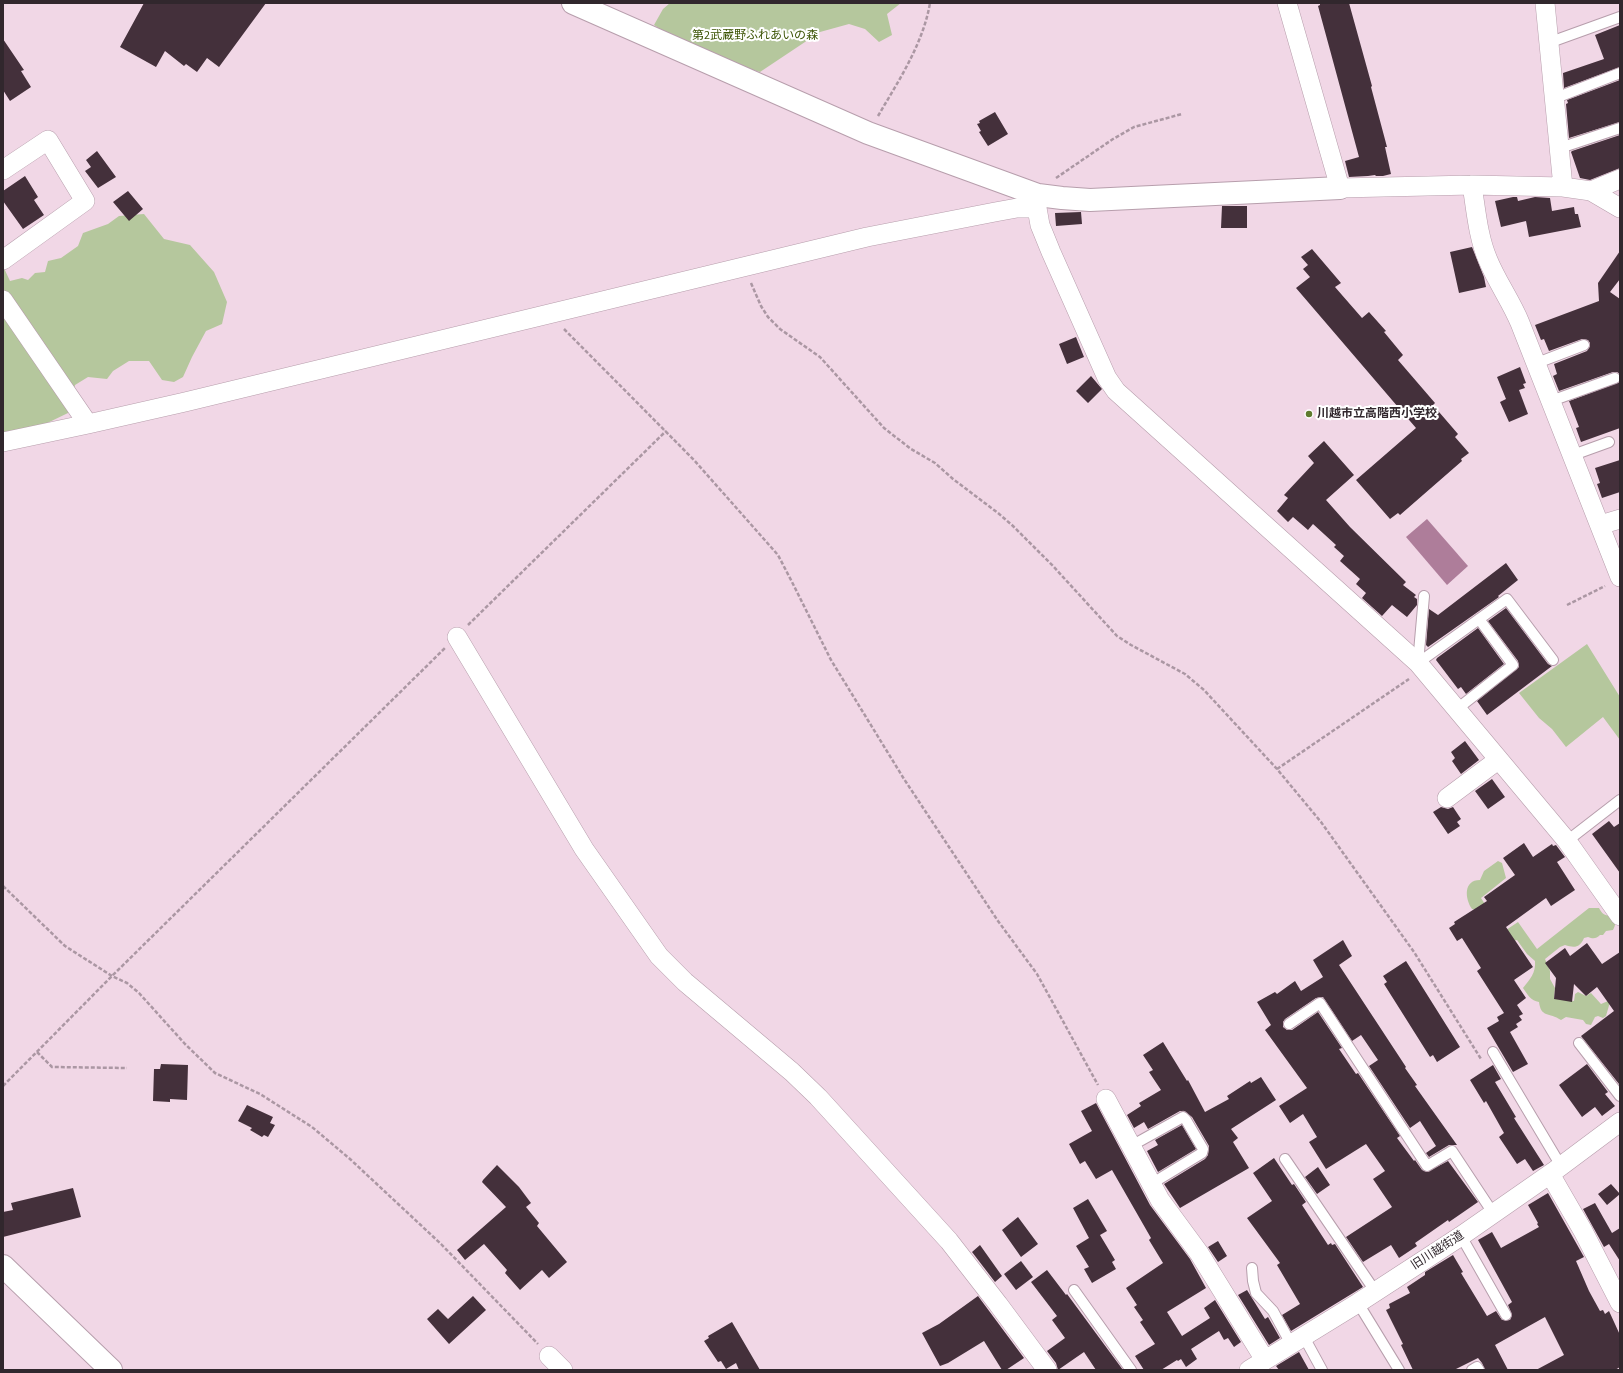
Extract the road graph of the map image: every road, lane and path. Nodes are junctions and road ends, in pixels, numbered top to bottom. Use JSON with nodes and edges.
{"nodes":[{"id":1,"x":573,"y":3,"type":"edge"},
{"id":2,"x":930,"y":3,"type":"edge"},
{"id":3,"x":1287,"y":3,"type":"edge"},
{"id":4,"x":1544,"y":3,"type":"edge"},
{"id":5,"x":1620,"y":17,"type":"edge"},
{"id":6,"x":1548,"y":43,"type":"junction"},
{"id":7,"x":1620,"y":73,"type":"edge"},
{"id":8,"x":1553,"y":99,"type":"junction"},
{"id":9,"x":1182,"y":114,"type":"dead end"},
{"id":10,"x":1620,"y":128,"type":"edge"},
{"id":11,"x":868,"y":133,"type":"junction"},
{"id":12,"x":1560,"y":148,"type":"junction"},
{"id":13,"x":3,"y":170,"type":"edge"},
{"id":14,"x":1620,"y":179,"type":"edge"},
{"id":15,"x":1472,"y":186,"type":"junction"},
{"id":16,"x":1563,"y":187,"type":"junction"},
{"id":17,"x":1340,"y":188,"type":"junction"},
{"id":18,"x":1591,"y":191,"type":"junction"},
{"id":19,"x":1038,"y":201,"type":"junction"},
{"id":20,"x":1620,"y":208,"type":"edge"},
{"id":21,"x":3,"y":260,"type":"edge"},
{"id":22,"x":746,"y":267,"type":"junction"},
{"id":23,"x":3,"y":300,"type":"edge"},
{"id":24,"x":550,"y":314,"type":"junction"},
{"id":25,"x":1584,"y":345,"type":"dead end"},
{"id":26,"x":1537,"y":363,"type":"junction"},
{"id":27,"x":1615,"y":378,"type":"dead end"},
{"id":28,"x":1551,"y":401,"type":"junction"},
{"id":29,"x":88,"y":424,"type":"junction"},
{"id":30,"x":666,"y":431,"type":"junction"},
{"id":31,"x":3,"y":442,"type":"edge"},
{"id":32,"x":1609,"y":442,"type":"dead end"},
{"id":33,"x":1572,"y":455,"type":"junction"},
{"id":34,"x":1620,"y":519,"type":"edge"},
{"id":35,"x":1600,"y":525,"type":"junction"},
{"id":36,"x":1616,"y":572,"type":"edge"},
{"id":37,"x":1424,"y":596,"type":"dead end"},
{"id":38,"x":1567,"y":605,"type":"dead end"},
{"id":39,"x":1479,"y":619,"type":"junction"},
{"id":40,"x":456,"y":636,"type":"junction"},
{"id":41,"x":1553,"y":660,"type":"dead end"},
{"id":42,"x":1420,"y":666,"type":"junction"},
{"id":43,"x":1457,"y":709,"type":"junction"},
{"id":44,"x":1498,"y":760,"type":"junction"},
{"id":45,"x":1277,"y":769,"type":"junction"},
{"id":46,"x":1448,"y":798,"type":"dead end"},
{"id":47,"x":1620,"y":800,"type":"edge"},
{"id":48,"x":1568,"y":841,"type":"junction"},
{"id":49,"x":3,"y":886,"type":"edge"},
{"id":50,"x":1620,"y":916,"type":"edge"},
{"id":51,"x":112,"y":976,"type":"junction"},
{"id":52,"x":1289,"y":1024,"type":"dead end"},
{"id":53,"x":1579,"y":1043,"type":"dead end"},
{"id":54,"x":37,"y":1052,"type":"junction"},
{"id":55,"x":1493,"y":1052,"type":"dead end"},
{"id":56,"x":1484,"y":1062,"type":"dead end"},
{"id":57,"x":127,"y":1068,"type":"dead end"},
{"id":58,"x":3,"y":1086,"type":"edge"},
{"id":59,"x":1620,"y":1096,"type":"edge"},
{"id":60,"x":1106,"y":1100,"type":"joint"},
{"id":61,"x":1620,"y":1122,"type":"edge"},
{"id":62,"x":1130,"y":1146,"type":"junction"},
{"id":63,"x":1285,"y":1159,"type":"dead end"},
{"id":64,"x":1556,"y":1170,"type":"junction"},
{"id":65,"x":1151,"y":1184,"type":"junction"},
{"id":66,"x":1493,"y":1213,"type":"junction"},
{"id":67,"x":1462,"y":1236,"type":"junction"},
{"id":68,"x":3,"y":1266,"type":"edge"},
{"id":69,"x":1252,"y":1268,"type":"dead end"},
{"id":70,"x":1074,"y":1290,"type":"dead end"},
{"id":71,"x":1375,"y":1291,"type":"junction"},
{"id":72,"x":1358,"y":1303,"type":"junction"},
{"id":73,"x":1620,"y":1303,"type":"edge"},
{"id":74,"x":1506,"y":1315,"type":"dead end"},
{"id":75,"x":1297,"y":1340,"type":"junction"},
{"id":76,"x":549,"y":1356,"type":"joint"},
{"id":77,"x":1257,"y":1365,"type":"edge"},
{"id":78,"x":111,"y":1370,"type":"edge"},
{"id":79,"x":563,"y":1370,"type":"edge"},
{"id":80,"x":1047,"y":1370,"type":"edge"},
{"id":81,"x":1131,"y":1370,"type":"edge"},
{"id":82,"x":1322,"y":1370,"type":"edge"},
{"id":83,"x":1399,"y":1370,"type":"edge"},
{"id":84,"x":1472,"y":1370,"type":"edge"},
{"id":85,"x":1479,"y":1370,"type":"edge"}],
"edges":[{"from":1,"to":11,"type":"street"},
{"from":2,"to":11,"type":"path"},
{"from":3,"to":17,"type":"street"},
{"from":4,"to":6,"type":"street"},
{"from":5,"to":6,"type":"lane"},
{"from":6,"to":8,"type":"street"},
{"from":7,"to":8,"type":"lane"},
{"from":8,"to":12,"type":"street"},
{"from":9,"to":19,"type":"path"},
{"from":10,"to":12,"type":"lane"},
{"from":11,"to":19,"type":"street"},
{"from":12,"to":16,"type":"street"},
{"from":13,"to":21,"type":"street"},
{"from":14,"to":18,"type":"street"},
{"from":15,"to":16,"type":"street"},
{"from":15,"to":17,"type":"street"},
{"from":15,"to":26,"type":"street"},
{"from":16,"to":18,"type":"street"},
{"from":17,"to":19,"type":"street"},
{"from":18,"to":20,"type":"street"},
{"from":19,"to":22,"type":"street"},
{"from":19,"to":42,"type":"street"},
{"from":22,"to":24,"type":"street"},
{"from":22,"to":45,"type":"path"},
{"from":23,"to":29,"type":"street"},
{"from":24,"to":29,"type":"street"},
{"from":24,"to":30,"type":"path"},
{"from":25,"to":26,"type":"lane"},
{"from":26,"to":28,"type":"street"},
{"from":27,"to":28,"type":"lane"},
{"from":28,"to":33,"type":"street"},
{"from":29,"to":31,"type":"street"},
{"from":30,"to":40,"type":"path"},
{"from":30,"to":60,"type":"path"},
{"from":32,"to":33,"type":"lane"},
{"from":33,"to":35,"type":"street"},
{"from":34,"to":35,"type":"street"},
{"from":35,"to":36,"type":"street"},
{"from":36,"to":38,"type":"path"},
{"from":37,"to":42,"type":"lane"},
{"from":39,"to":41,"type":"lane"},
{"from":39,"to":42,"type":"lane"},
{"from":39,"to":43,"type":"lane"},
{"from":40,"to":51,"type":"path"},
{"from":40,"to":80,"type":"street"},
{"from":42,"to":43,"type":"street"},
{"from":42,"to":45,"type":"path"},
{"from":43,"to":44,"type":"street"},
{"from":44,"to":46,"type":"street"},
{"from":44,"to":48,"type":"street"},
{"from":45,"to":56,"type":"path"},
{"from":47,"to":48,"type":"lane"},
{"from":48,"to":50,"type":"street"},
{"from":49,"to":51,"type":"path"},
{"from":51,"to":54,"type":"path"},
{"from":51,"to":76,"type":"path"},
{"from":52,"to":66,"type":"lane"},
{"from":53,"to":59,"type":"lane"},
{"from":54,"to":57,"type":"path"},
{"from":54,"to":58,"type":"path"},
{"from":55,"to":64,"type":"lane"},
{"from":60,"to":62,"type":"street"},
{"from":61,"to":64,"type":"street","name":"旧川越街道"},
{"from":62,"to":65,"type":"street"},
{"from":62,"to":65,"type":"lane"},
{"from":63,"to":71,"type":"lane"},
{"from":64,"to":66,"type":"street","name":"旧川越街道"},
{"from":64,"to":73,"type":"street"},
{"from":65,"to":77,"type":"street"},
{"from":66,"to":67,"type":"street","name":"旧川越街道"},
{"from":67,"to":71,"type":"street","name":"旧川越街道"},
{"from":67,"to":74,"type":"lane"},
{"from":68,"to":78,"type":"street"},
{"from":69,"to":75,"type":"lane"},
{"from":70,"to":81,"type":"lane"},
{"from":71,"to":72,"type":"street","name":"旧川越街道"},
{"from":72,"to":75,"type":"street","name":"旧川越街道"},
{"from":72,"to":83,"type":"lane"},
{"from":75,"to":77,"type":"street","name":"旧川越街道"},
{"from":75,"to":82,"type":"lane"},
{"from":76,"to":79,"type":"street"},
{"from":84,"to":85,"type":"lane"}]}
